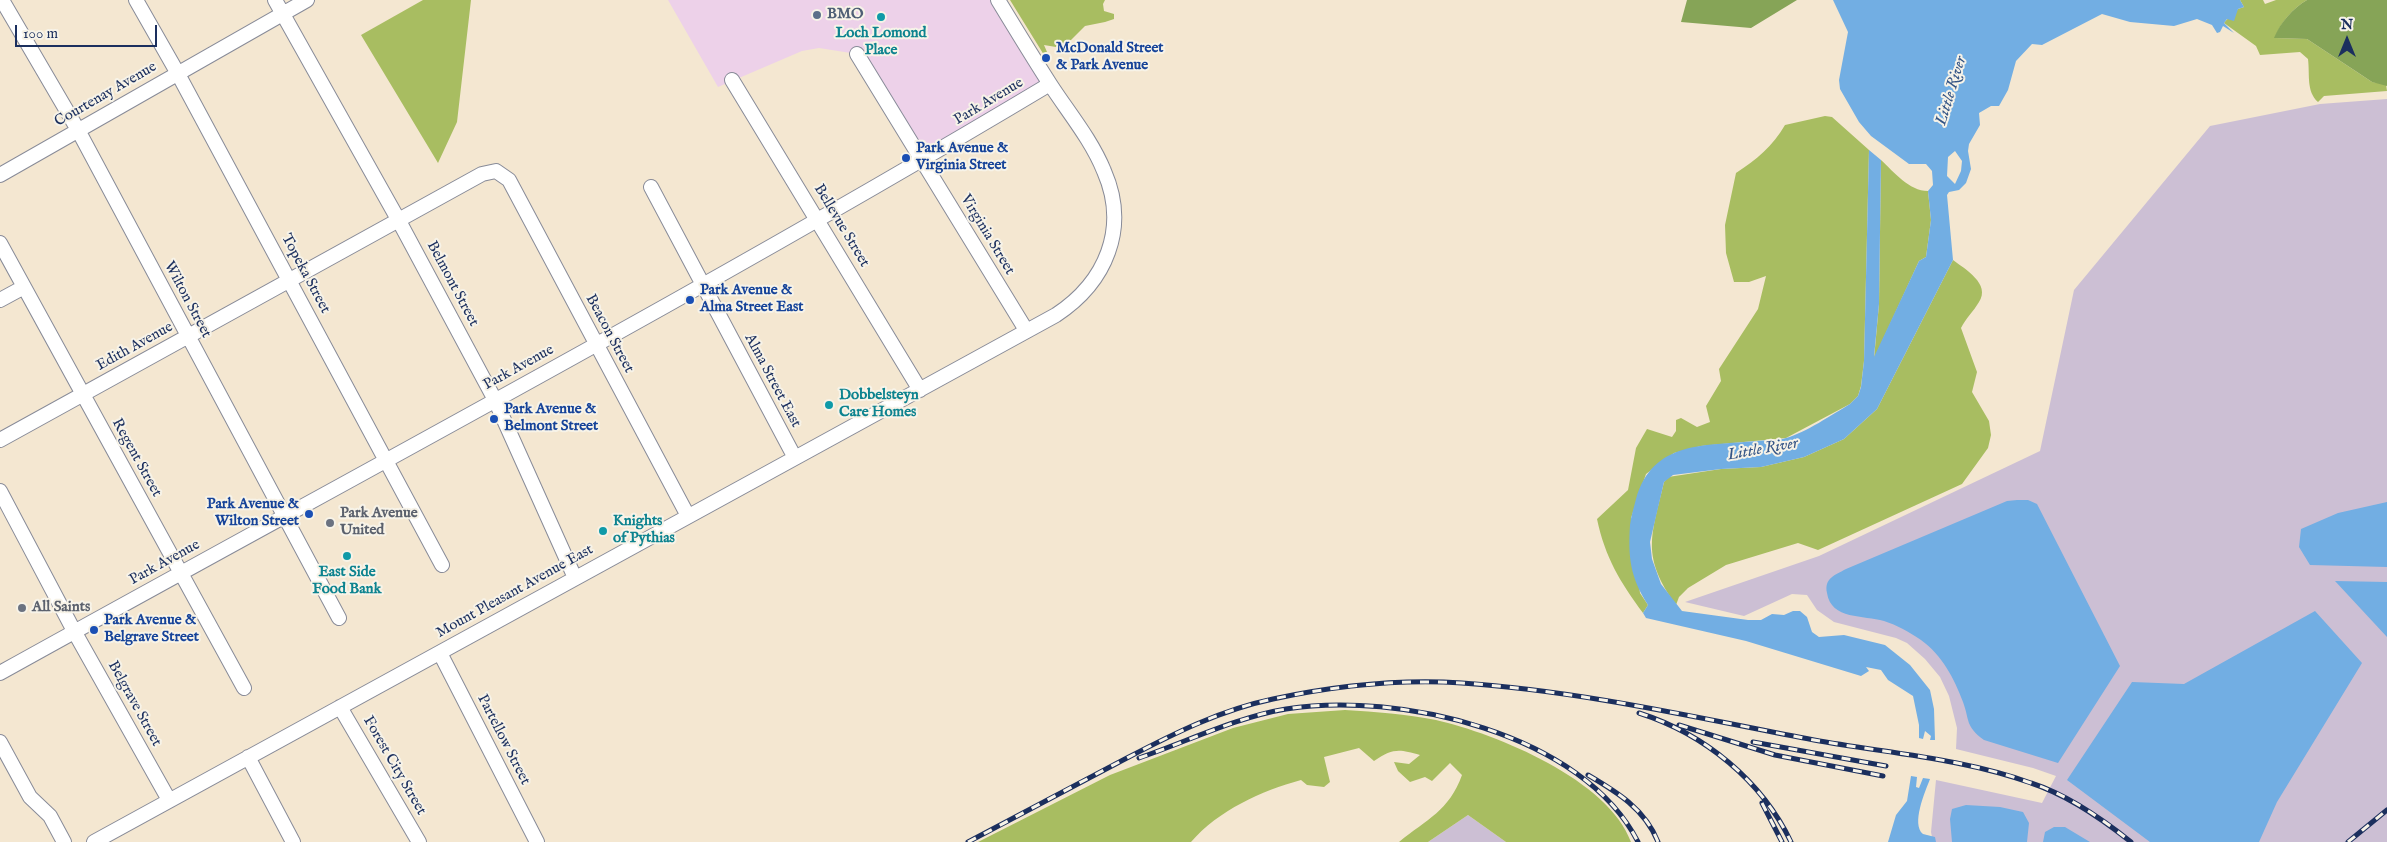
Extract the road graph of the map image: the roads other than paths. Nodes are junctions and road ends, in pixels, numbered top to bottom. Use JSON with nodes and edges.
{"nodes":[{"id":1,"x":2,"y":0,"type":"edge"},
{"id":2,"x":136,"y":0,"type":"edge"},
{"id":3,"x":275,"y":0,"type":"edge"},
{"id":4,"x":307,"y":0,"type":"edge"},
{"id":5,"x":998,"y":0,"type":"edge"},
{"id":6,"x":283,"y":14,"type":"junction"},
{"id":7,"x":857,"y":54,"type":"dead end"},
{"id":8,"x":177,"y":72,"type":"junction"},
{"id":9,"x":732,"y":80,"type":"dead end"},
{"id":10,"x":1050,"y":84,"type":"junction"},
{"id":11,"x":78,"y":130,"type":"junction"},
{"id":12,"x":923,"y":160,"type":"junction"},
{"id":13,"x":496,"y":171,"type":"joint"},
{"id":14,"x":0,"y":175,"type":"edge"},
{"id":15,"x":651,"y":187,"type":"dead end"},
{"id":16,"x":819,"y":220,"type":"junction"},
{"id":17,"x":399,"y":221,"type":"junction"},
{"id":18,"x":0,"y":243,"type":"edge"},
{"id":19,"x":290,"y":281,"type":"junction"},
{"id":20,"x":702,"y":284,"type":"junction"},
{"id":21,"x":24,"y":287,"type":"junction"},
{"id":22,"x":0,"y":300,"type":"edge"},
{"id":23,"x":1026,"y":330,"type":"junction"},
{"id":24,"x":188,"y":336,"type":"junction"},
{"id":25,"x":596,"y":344,"type":"junction"},
{"id":26,"x":920,"y":390,"type":"junction"},
{"id":27,"x":83,"y":394,"type":"junction"},
{"id":28,"x":495,"y":400,"type":"junction"},
{"id":29,"x":0,"y":440,"type":"edge"},
{"id":30,"x":795,"y":458,"type":"junction"},
{"id":31,"x":387,"y":461,"type":"junction"},
{"id":32,"x":0,"y":491,"type":"edge"},
{"id":33,"x":688,"y":516,"type":"junction"},
{"id":34,"x":286,"y":517,"type":"junction"},
{"id":35,"x":442,"y":564,"type":"dead end"},
{"id":36,"x":181,"y":573,"type":"junction"},
{"id":37,"x":575,"y":578,"type":"junction"},
{"id":38,"x":339,"y":618,"type":"dead end"},
{"id":39,"x":74,"y":631,"type":"junction"},
{"id":40,"x":440,"y":653,"type":"junction"},
{"id":41,"x":0,"y":672,"type":"edge"},
{"id":42,"x":244,"y":688,"type":"dead end"},
{"id":43,"x":340,"y":707,"type":"junction"},
{"id":44,"x":0,"y":742,"type":"edge"},
{"id":45,"x":248,"y":757,"type":"junction"},
{"id":46,"x":169,"y":800,"type":"junction"},
{"id":47,"x":64,"y":842,"type":"edge"},
{"id":48,"x":94,"y":842,"type":"edge"},
{"id":49,"x":293,"y":842,"type":"edge"},
{"id":50,"x":419,"y":842,"type":"edge"},
{"id":51,"x":537,"y":842,"type":"edge"}],
"edges":[{"from":1,"to":11,"type":"street","name":"Wilton Street"},
{"from":2,"to":8,"type":"street","name":"Topeka Street"},
{"from":3,"to":6,"type":"street","name":"Belmont Street"},
{"from":4,"to":6,"type":"street","name":"Courtenay Avenue"},
{"from":5,"to":10,"type":"street","name":"Mount Pleasant Avenue East"},
{"from":6,"to":8,"type":"street","name":"Courtenay Avenue"},
{"from":6,"to":17,"type":"street","name":"Belmont Street"},
{"from":7,"to":12,"type":"street","name":"Virginia Street"},
{"from":8,"to":11,"type":"street","name":"Courtenay Avenue"},
{"from":8,"to":19,"type":"street","name":"Topeka Street"},
{"from":9,"to":16,"type":"street","name":"Bellevue Street"},
{"from":10,"to":12,"type":"street","name":"Park Avenue"},
{"from":10,"to":23,"type":"street","name":"Mount Pleasant Avenue East"},
{"from":11,"to":14,"type":"street","name":"Courtenay Avenue"},
{"from":11,"to":24,"type":"street","name":"Wilton Street"},
{"from":12,"to":16,"type":"street","name":"Park Avenue"},
{"from":12,"to":23,"type":"street","name":"Virginia Street"},
{"from":13,"to":17,"type":"street","name":"Edith Avenue"},
{"from":13,"to":25,"type":"street","name":"Beacon Street"},
{"from":15,"to":20,"type":"street","name":"Alma Street East"},
{"from":16,"to":20,"type":"street","name":"Park Avenue"},
{"from":16,"to":26,"type":"street","name":"Bellevue Street"},
{"from":17,"to":19,"type":"street","name":"Edith Avenue"},
{"from":17,"to":28,"type":"street","name":"Belmont Street"},
{"from":18,"to":21,"type":"street","name":"Regent Street"},
{"from":19,"to":24,"type":"street","name":"Edith Avenue"},
{"from":19,"to":31,"type":"street","name":"Topeka Street"},
{"from":20,"to":25,"type":"street","name":"Park Avenue"},
{"from":20,"to":30,"type":"street","name":"Alma Street East"},
{"from":21,"to":22,"type":"street"},
{"from":21,"to":27,"type":"street","name":"Regent Street"},
{"from":23,"to":26,"type":"street","name":"Mount Pleasant Avenue East"},
{"from":24,"to":27,"type":"street","name":"Edith Avenue"},
{"from":24,"to":34,"type":"street","name":"Wilton Street"},
{"from":25,"to":28,"type":"street","name":"Park Avenue"},
{"from":25,"to":33,"type":"street","name":"Beacon Street"},
{"from":26,"to":30,"type":"street","name":"Mount Pleasant Avenue East"},
{"from":27,"to":29,"type":"street","name":"Edith Avenue"},
{"from":27,"to":36,"type":"street","name":"Regent Street"},
{"from":28,"to":31,"type":"street","name":"Park Avenue"},
{"from":28,"to":37,"type":"street","name":"Belmont Street"},
{"from":30,"to":33,"type":"street","name":"Mount Pleasant Avenue East"},
{"from":31,"to":34,"type":"street","name":"Park Avenue"},
{"from":31,"to":35,"type":"street","name":"Topeka Street"},
{"from":32,"to":39,"type":"street","name":"Belgrave Street"},
{"from":33,"to":37,"type":"street","name":"Mount Pleasant Avenue East"},
{"from":34,"to":36,"type":"street","name":"Park Avenue"},
{"from":34,"to":38,"type":"street","name":"Wilton Street"},
{"from":36,"to":39,"type":"street","name":"Park Avenue"},
{"from":36,"to":42,"type":"street","name":"Regent Street"},
{"from":37,"to":40,"type":"street","name":"Mount Pleasant Avenue East"},
{"from":39,"to":41,"type":"street","name":"Park Avenue"},
{"from":39,"to":46,"type":"street","name":"Belgrave Street"},
{"from":40,"to":43,"type":"street","name":"Mount Pleasant Avenue East"},
{"from":40,"to":51,"type":"street","name":"Partellow Street"},
{"from":43,"to":45,"type":"street","name":"Mount Pleasant Avenue East"},
{"from":43,"to":50,"type":"street","name":"Forest City Street"},
{"from":44,"to":47,"type":"street"},
{"from":45,"to":46,"type":"street","name":"Mount Pleasant Avenue East"},
{"from":45,"to":49,"type":"street"},
{"from":46,"to":48,"type":"street","name":"Mount Pleasant Avenue East"}]}
